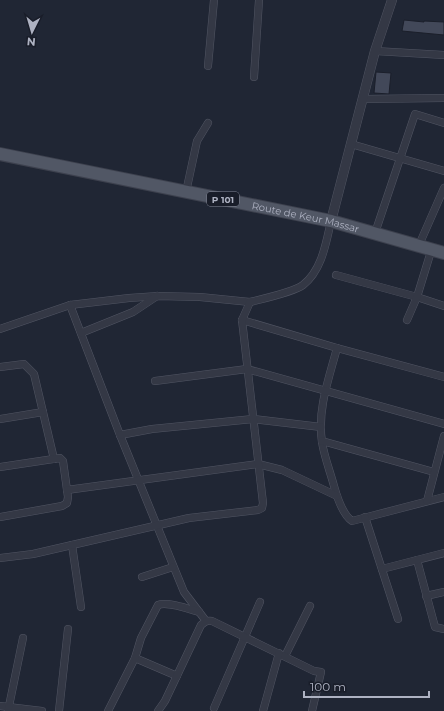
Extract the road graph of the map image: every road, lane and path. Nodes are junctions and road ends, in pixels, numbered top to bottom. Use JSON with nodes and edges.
{"nodes":[{"id":1,"x":214,"y":0,"type":"edge"},
{"id":2,"x":259,"y":0,"type":"edge"},
{"id":3,"x":393,"y":0,"type":"edge"},
{"id":4,"x":375,"y":51,"type":"junction"},
{"id":5,"x":444,"y":55,"type":"edge"},
{"id":6,"x":208,"y":66,"type":"dead end"},
{"id":7,"x":254,"y":77,"type":"dead end"},
{"id":8,"x":444,"y":98,"type":"edge"},
{"id":9,"x":363,"y":99,"type":"junction"},
{"id":10,"x":444,"y":122,"type":"edge"},
{"id":11,"x":208,"y":123,"type":"dead end"},
{"id":12,"x":351,"y":144,"type":"junction"},
{"id":13,"x":0,"y":154,"type":"edge"},
{"id":14,"x":400,"y":158,"type":"junction"},
{"id":15,"x":444,"y":171,"type":"edge"},
{"id":16,"x":444,"y":188,"type":"edge"},
{"id":17,"x":186,"y":192,"type":"junction"},
{"id":18,"x":331,"y":221,"type":"junction"},
{"id":19,"x":375,"y":233,"type":"junction"},
{"id":20,"x":419,"y":245,"type":"junction"},
{"id":21,"x":432,"y":248,"type":"junction"},
{"id":22,"x":444,"y":252,"type":"edge"},
{"id":23,"x":336,"y":275,"type":"dead end"},
{"id":24,"x":158,"y":296,"type":"junction"},
{"id":25,"x":417,"y":297,"type":"junction"},
{"id":26,"x":250,"y":302,"type":"junction"},
{"id":27,"x":70,"y":305,"type":"junction"},
{"id":28,"x":444,"y":306,"type":"edge"},
{"id":29,"x":242,"y":320,"type":"junction"},
{"id":30,"x":407,"y":320,"type":"dead end"},
{"id":31,"x":0,"y":329,"type":"edge"},
{"id":32,"x":81,"y":333,"type":"junction"},
{"id":33,"x":337,"y":348,"type":"junction"},
{"id":34,"x":0,"y":367,"type":"edge"},
{"id":35,"x":247,"y":369,"type":"junction"},
{"id":36,"x":444,"y":377,"type":"edge"},
{"id":37,"x":155,"y":382,"type":"dead end"},
{"id":38,"x":325,"y":392,"type":"junction"},
{"id":39,"x":43,"y":412,"type":"junction"},
{"id":40,"x":0,"y":418,"type":"edge"},
{"id":41,"x":253,"y":419,"type":"junction"},
{"id":42,"x":444,"y":424,"type":"edge"},
{"id":43,"x":321,"y":427,"type":"junction"},
{"id":44,"x":120,"y":435,"type":"junction"},
{"id":45,"x":444,"y":436,"type":"edge"},
{"id":46,"x":322,"y":441,"type":"junction"},
{"id":47,"x":54,"y":459,"type":"junction"},
{"id":48,"x":258,"y":464,"type":"junction"},
{"id":49,"x":0,"y":467,"type":"edge"},
{"id":50,"x":434,"y":472,"type":"junction"},
{"id":51,"x":139,"y":480,"type":"junction"},
{"id":52,"x":67,"y":490,"type":"junction"},
{"id":53,"x":337,"y":496,"type":"junction"},
{"id":54,"x":444,"y":497,"type":"edge"},
{"id":55,"x":427,"y":501,"type":"junction"},
{"id":56,"x":0,"y":517,"type":"edge"},
{"id":57,"x":365,"y":517,"type":"junction"},
{"id":58,"x":156,"y":526,"type":"junction"},
{"id":59,"x":72,"y":545,"type":"junction"},
{"id":60,"x":444,"y":553,"type":"edge"},
{"id":61,"x":0,"y":558,"type":"edge"},
{"id":62,"x":416,"y":560,"type":"junction"},
{"id":63,"x":173,"y":567,"type":"junction"},
{"id":64,"x":382,"y":569,"type":"junction"},
{"id":65,"x":142,"y":577,"type":"dead end"},
{"id":66,"x":444,"y":592,"type":"edge"},
{"id":67,"x":426,"y":596,"type":"junction"},
{"id":68,"x":260,"y":602,"type":"dead end"},
{"id":69,"x":310,"y":606,"type":"dead end"},
{"id":70,"x":81,"y":608,"type":"dead end"},
{"id":71,"x":199,"y":612,"type":"junction"},
{"id":72,"x":398,"y":619,"type":"dead end"},
{"id":73,"x":206,"y":621,"type":"junction"},
{"id":74,"x":68,"y":629,"type":"dead end"},
{"id":75,"x":444,"y":629,"type":"edge"},
{"id":76,"x":245,"y":636,"type":"junction"},
{"id":77,"x":23,"y":638,"type":"dead end"},
{"id":78,"x":282,"y":655,"type":"junction"},
{"id":79,"x":135,"y":658,"type":"junction"},
{"id":80,"x":177,"y":676,"type":"junction"},
{"id":81,"x":0,"y":706,"type":"edge"},
{"id":82,"x":214,"y":708,"type":"dead end"},
{"id":83,"x":9,"y":709,"type":"edge"},
{"id":84,"x":42,"y":711,"type":"edge"},
{"id":85,"x":59,"y":711,"type":"edge"},
{"id":86,"x":108,"y":711,"type":"edge"},
{"id":87,"x":158,"y":711,"type":"edge"},
{"id":88,"x":263,"y":711,"type":"edge"},
{"id":89,"x":312,"y":711,"type":"edge"}],
"edges":[{"from":1,"to":6,"type":"street"},
{"from":2,"to":7,"type":"street"},
{"from":3,"to":4,"type":"street"},
{"from":4,"to":5,"type":"street"},
{"from":4,"to":9,"type":"street"},
{"from":8,"to":9,"type":"street"},
{"from":9,"to":12,"type":"street"},
{"from":10,"to":14,"type":"street"},
{"from":11,"to":17,"type":"street"},
{"from":12,"to":14,"type":"street"},
{"from":12,"to":18,"type":"street"},
{"from":13,"to":17,"type":"main road","name":"Route de Keur Massar","number":"P 101"},
{"from":14,"to":15,"type":"street"},
{"from":14,"to":19,"type":"street"},
{"from":16,"to":20,"type":"street"},
{"from":17,"to":18,"type":"main road","name":"Route de Keur Massar","number":"P 101"},
{"from":18,"to":19,"type":"main road","name":"Route de Keur Massar","number":"P 101"},
{"from":18,"to":26,"type":"street"},
{"from":19,"to":20,"type":"main road","name":"Route de Keur Massar","number":"P 101"},
{"from":20,"to":21,"type":"main road","name":"Route de Keur Massar","number":"P 101"},
{"from":21,"to":22,"type":"main road","name":"Route de Keur Massar","number":"P 101"},
{"from":21,"to":25,"type":"street"},
{"from":23,"to":25,"type":"street"},
{"from":24,"to":26,"type":"street"},
{"from":24,"to":27,"type":"street"},
{"from":24,"to":32,"type":"street"},
{"from":25,"to":28,"type":"street"},
{"from":25,"to":30,"type":"street"},
{"from":26,"to":29,"type":"street"},
{"from":27,"to":31,"type":"street"},
{"from":27,"to":32,"type":"street"},
{"from":29,"to":33,"type":"street"},
{"from":29,"to":35,"type":"street"},
{"from":32,"to":44,"type":"street"},
{"from":33,"to":36,"type":"street"},
{"from":33,"to":38,"type":"street"},
{"from":34,"to":39,"type":"street"},
{"from":35,"to":37,"type":"street"},
{"from":35,"to":38,"type":"street"},
{"from":35,"to":41,"type":"street"},
{"from":38,"to":42,"type":"street"},
{"from":38,"to":43,"type":"street"},
{"from":39,"to":40,"type":"street"},
{"from":39,"to":47,"type":"street"},
{"from":41,"to":43,"type":"street"},
{"from":41,"to":44,"type":"street"},
{"from":41,"to":48,"type":"street"},
{"from":43,"to":46,"type":"street"},
{"from":44,"to":51,"type":"street"},
{"from":45,"to":50,"type":"street"},
{"from":46,"to":50,"type":"street"},
{"from":46,"to":53,"type":"street"},
{"from":47,"to":49,"type":"street"},
{"from":47,"to":52,"type":"street"},
{"from":48,"to":51,"type":"street"},
{"from":48,"to":53,"type":"street"},
{"from":48,"to":58,"type":"street"},
{"from":50,"to":55,"type":"street"},
{"from":51,"to":52,"type":"street"},
{"from":51,"to":58,"type":"street"},
{"from":52,"to":56,"type":"street"},
{"from":53,"to":57,"type":"street"},
{"from":54,"to":55,"type":"street"},
{"from":55,"to":57,"type":"street"},
{"from":57,"to":64,"type":"street"},
{"from":58,"to":59,"type":"street"},
{"from":58,"to":63,"type":"street"},
{"from":59,"to":61,"type":"street"},
{"from":59,"to":70,"type":"street"},
{"from":60,"to":62,"type":"street"},
{"from":62,"to":64,"type":"street"},
{"from":62,"to":67,"type":"street"},
{"from":63,"to":65,"type":"street"},
{"from":63,"to":71,"type":"street"},
{"from":64,"to":72,"type":"street"},
{"from":66,"to":67,"type":"street"},
{"from":67,"to":75,"type":"street"},
{"from":68,"to":76,"type":"street"},
{"from":69,"to":78,"type":"street"},
{"from":71,"to":73,"type":"street"},
{"from":71,"to":79,"type":"street"},
{"from":73,"to":76,"type":"street"},
{"from":73,"to":80,"type":"street"},
{"from":74,"to":85,"type":"street"},
{"from":76,"to":78,"type":"street"},
{"from":76,"to":82,"type":"street"},
{"from":77,"to":83,"type":"street"},
{"from":78,"to":88,"type":"street"},
{"from":78,"to":89,"type":"street"},
{"from":79,"to":80,"type":"street"},
{"from":79,"to":86,"type":"street"},
{"from":80,"to":87,"type":"street"},
{"from":81,"to":83,"type":"street"},
{"from":83,"to":84,"type":"street"}]}
